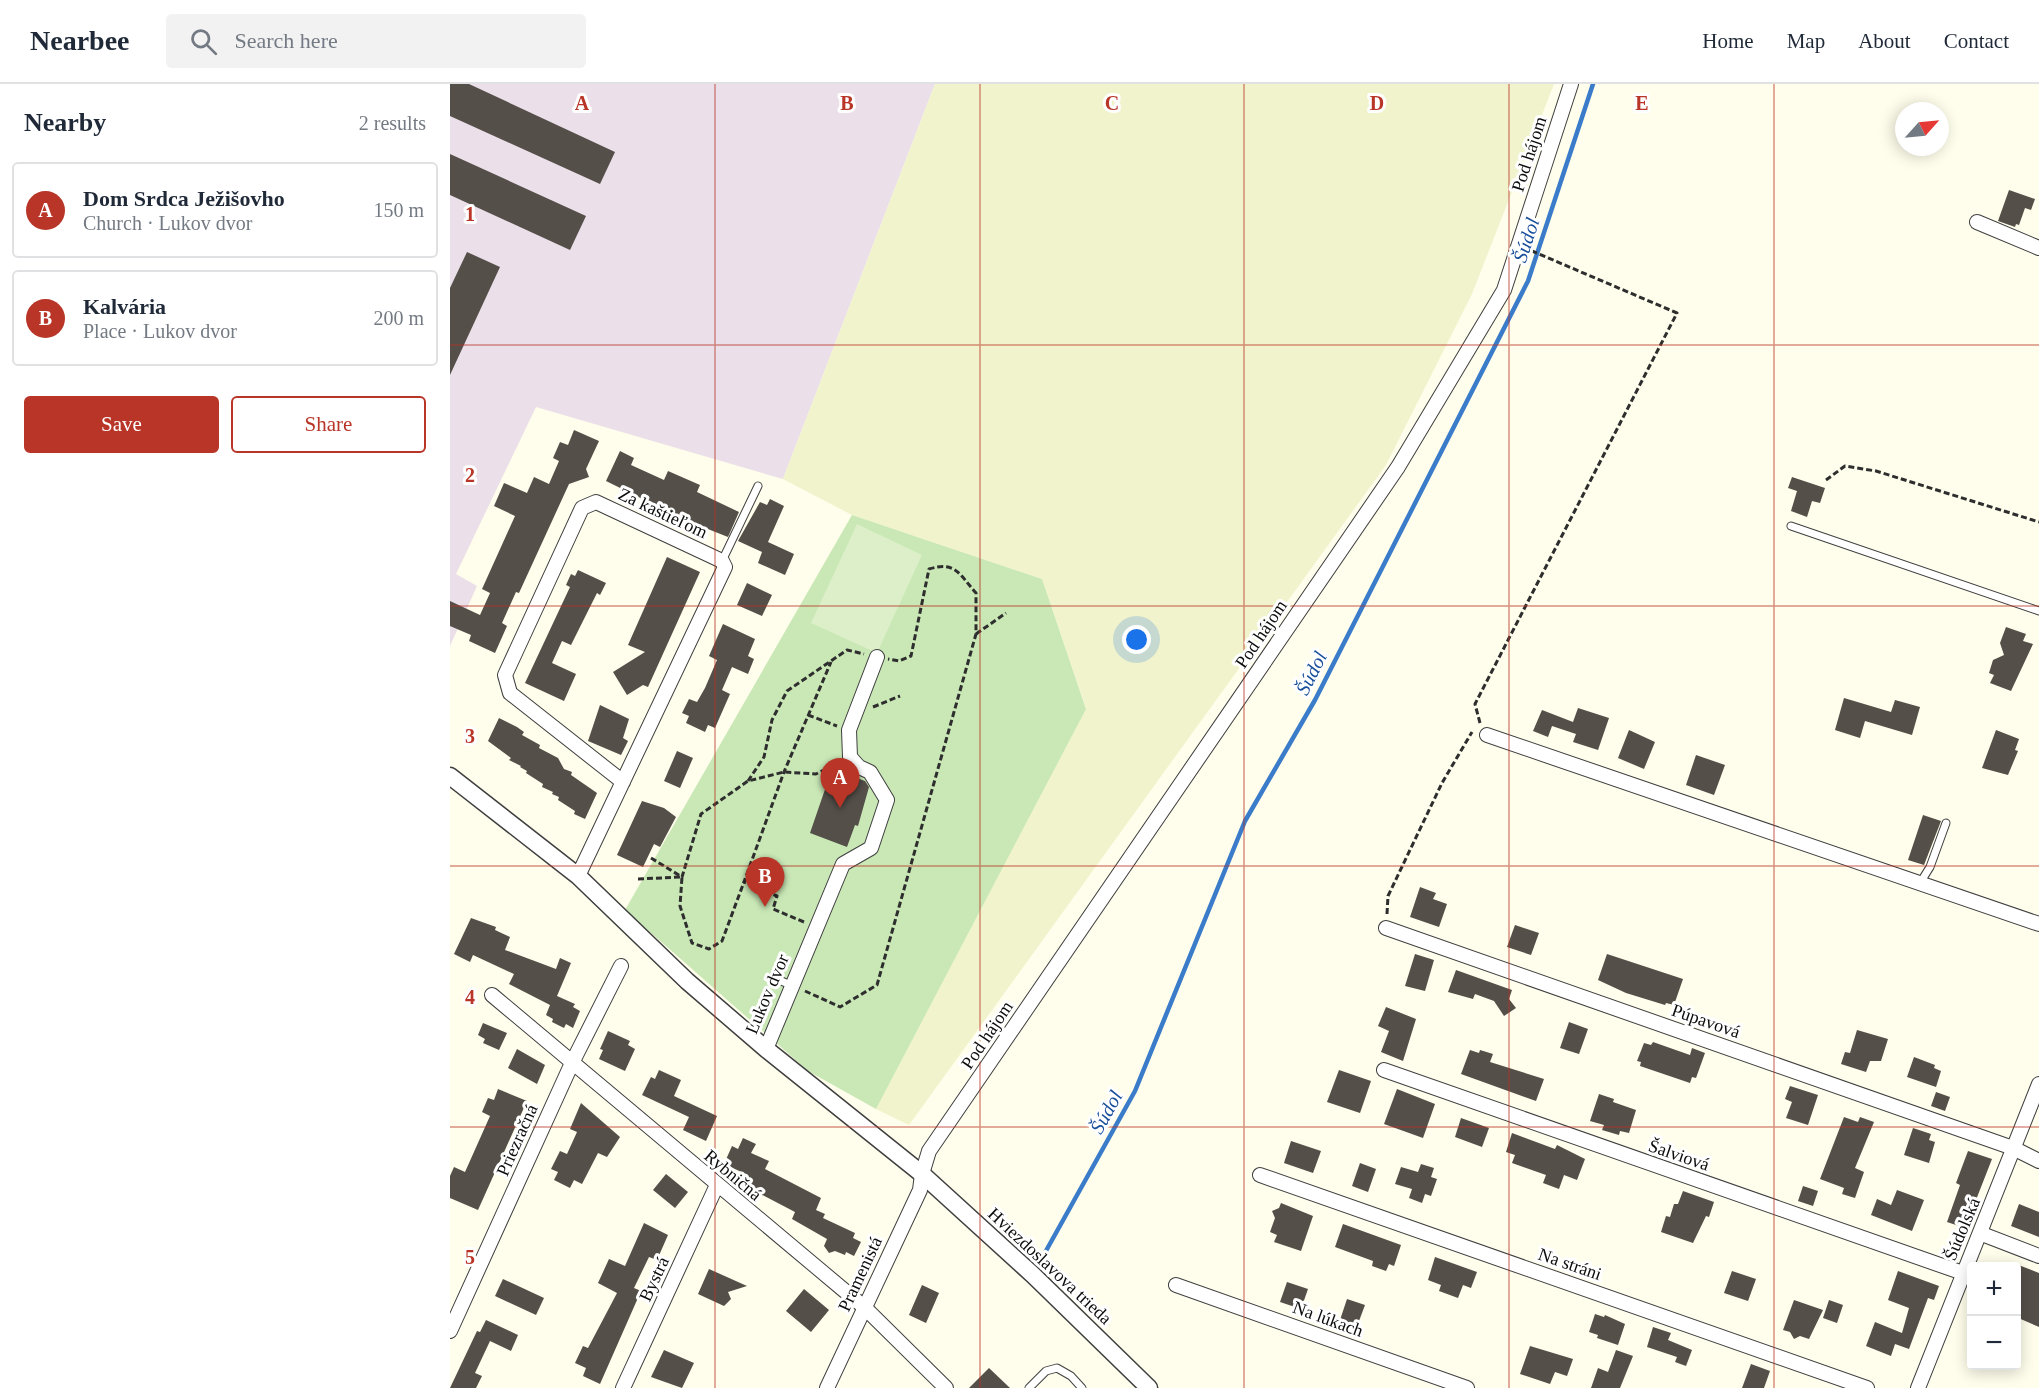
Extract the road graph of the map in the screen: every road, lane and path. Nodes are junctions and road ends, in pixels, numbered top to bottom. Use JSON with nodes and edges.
{"nodes":[{"id":1,"x":1571,"y":84,"type":"edge"},
{"id":2,"x":1977,"y":222,"type":"dead end"},
{"id":3,"x":2039,"y":248,"type":"edge"},
{"id":4,"x":1530,"y":250,"type":"dead end"},
{"id":5,"x":1826,"y":480,"type":"dead end"},
{"id":6,"x":758,"y":486,"type":"dead end"},
{"id":7,"x":2039,"y":522,"type":"edge"},
{"id":8,"x":1791,"y":526,"type":"dead end"},
{"id":9,"x":722,"y":561,"type":"junction"},
{"id":10,"x":2039,"y":611,"type":"edge"},
{"id":11,"x":1006,"y":613,"type":"dead end"},
{"id":12,"x":976,"y":634,"type":"junction"},
{"id":13,"x":877,"y":657,"type":"junction"},
{"id":14,"x":831,"y":660,"type":"junction"},
{"id":15,"x":900,"y":696,"type":"dead end"},
{"id":16,"x":808,"y":715,"type":"junction"},
{"id":17,"x":855,"y":715,"type":"junction"},
{"id":18,"x":849,"y":730,"type":"junction"},
{"id":19,"x":1487,"y":735,"type":"dead end"},
{"id":20,"x":850,"y":757,"type":"junction"},
{"id":21,"x":784,"y":772,"type":"junction"},
{"id":22,"x":450,"y":776,"type":"edge"},
{"id":23,"x":748,"y":781,"type":"junction"},
{"id":24,"x":623,"y":783,"type":"junction"},
{"id":25,"x":1946,"y":824,"type":"dead end"},
{"id":26,"x":651,"y":858,"type":"dead end"},
{"id":27,"x":578,"y":876,"type":"junction"},
{"id":28,"x":682,"y":877,"type":"junction"},
{"id":29,"x":638,"y":879,"type":"dead end"},
{"id":30,"x":744,"y":882,"type":"junction"},
{"id":31,"x":1920,"y":883,"type":"junction"},
{"id":32,"x":2039,"y":924,"type":"edge"},
{"id":33,"x":817,"y":928,"type":"junction"},
{"id":34,"x":1386,"y":928,"type":"joint"},
{"id":35,"x":621,"y":966,"type":"dead end"},
{"id":36,"x":772,"y":977,"type":"dead end"},
{"id":37,"x":793,"y":986,"type":"junction"},
{"id":38,"x":492,"y":995,"type":"dead end"},
{"id":39,"x":766,"y":1049,"type":"junction"},
{"id":40,"x":572,"y":1063,"type":"junction"},
{"id":41,"x":1384,"y":1070,"type":"dead end"},
{"id":42,"x":2039,"y":1084,"type":"edge"},
{"id":43,"x":2013,"y":1148,"type":"junction"},
{"id":44,"x":2039,"y":1161,"type":"edge"},
{"id":45,"x":922,"y":1174,"type":"junction"},
{"id":46,"x":1260,"y":1175,"type":"dead end"},
{"id":47,"x":717,"y":1185,"type":"junction"},
{"id":48,"x":1982,"y":1234,"type":"junction"},
{"id":49,"x":2039,"y":1256,"type":"edge"},
{"id":50,"x":1962,"y":1273,"type":"junction"},
{"id":51,"x":1176,"y":1285,"type":"dead end"},
{"id":52,"x":864,"y":1307,"type":"junction"},
{"id":53,"x":450,"y":1331,"type":"edge"},
{"id":54,"x":623,"y":1388,"type":"edge"},
{"id":55,"x":827,"y":1388,"type":"edge"},
{"id":56,"x":946,"y":1388,"type":"edge"},
{"id":57,"x":1029,"y":1388,"type":"edge"},
{"id":58,"x":1082,"y":1388,"type":"edge"},
{"id":59,"x":1149,"y":1388,"type":"edge"},
{"id":60,"x":1467,"y":1388,"type":"edge"},
{"id":61,"x":1868,"y":1388,"type":"edge"},
{"id":62,"x":1918,"y":1388,"type":"edge"}],
"edges":[{"from":1,"to":45,"type":"street","name":"Pod hájom"},
{"from":2,"to":3,"type":"street"},
{"from":4,"to":34,"type":"path"},
{"from":5,"to":7,"type":"path"},
{"from":6,"to":9,"type":"lane"},
{"from":8,"to":10,"type":"lane"},
{"from":9,"to":24,"type":"street"},
{"from":9,"to":24,"type":"street","name":"Za kaštieľom"},
{"from":11,"to":12,"type":"path"},
{"from":12,"to":13,"type":"path"},
{"from":12,"to":37,"type":"path"},
{"from":13,"to":14,"type":"path"},
{"from":13,"to":17,"type":"street"},
{"from":14,"to":16,"type":"path"},
{"from":14,"to":23,"type":"path"},
{"from":15,"to":17,"type":"path"},
{"from":16,"to":18,"type":"path"},
{"from":16,"to":21,"type":"path"},
{"from":17,"to":18,"type":"street"},
{"from":18,"to":20,"type":"street"},
{"from":19,"to":31,"type":"street"},
{"from":20,"to":21,"type":"path"},
{"from":20,"to":33,"type":"street","name":"Lukov dvor"},
{"from":21,"to":23,"type":"path"},
{"from":21,"to":30,"type":"path"},
{"from":22,"to":27,"type":"street","name":"Lukov dvor"},
{"from":23,"to":28,"type":"path"},
{"from":24,"to":27,"type":"street"},
{"from":25,"to":31,"type":"lane"},
{"from":26,"to":28,"type":"path"},
{"from":27,"to":39,"type":"street","name":"Lukov dvor"},
{"from":28,"to":29,"type":"path"},
{"from":28,"to":30,"type":"path"},
{"from":30,"to":33,"type":"path"},
{"from":31,"to":32,"type":"street"},
{"from":33,"to":37,"type":"street","name":"Lukov dvor"},
{"from":34,"to":43,"type":"street","name":"Púpavová"},
{"from":35,"to":40,"type":"street","name":"Priezračná"},
{"from":36,"to":37,"type":"lane"},
{"from":37,"to":39,"type":"street","name":"Lukov dvor"},
{"from":38,"to":40,"type":"street","name":"Rybničná"},
{"from":39,"to":45,"type":"street","name":"Hviezdoslavova trieda"},
{"from":40,"to":47,"type":"street","name":"Rybničná"},
{"from":40,"to":53,"type":"street","name":"Priezračná"},
{"from":41,"to":50,"type":"street","name":"Šalviová"},
{"from":42,"to":43,"type":"street","name":"Šúdolská"},
{"from":43,"to":44,"type":"street","name":"Púpavová"},
{"from":43,"to":48,"type":"street","name":"Šúdolská"},
{"from":45,"to":52,"type":"street","name":"Pramenistá"},
{"from":45,"to":59,"type":"street","name":"Hviezdoslavova trieda"},
{"from":46,"to":61,"type":"street","name":"Na stráni"},
{"from":47,"to":52,"type":"street","name":"Rybničná"},
{"from":47,"to":54,"type":"street","name":"Bystrá"},
{"from":48,"to":49,"type":"street"},
{"from":48,"to":50,"type":"street","name":"Šúdolská"},
{"from":50,"to":62,"type":"street","name":"Šúdolská"},
{"from":51,"to":60,"type":"street","name":"Na lúkach"},
{"from":52,"to":55,"type":"street","name":"Pramenistá"},
{"from":52,"to":56,"type":"street","name":"Rybničná"},
{"from":57,"to":58,"type":"lane"}]}
